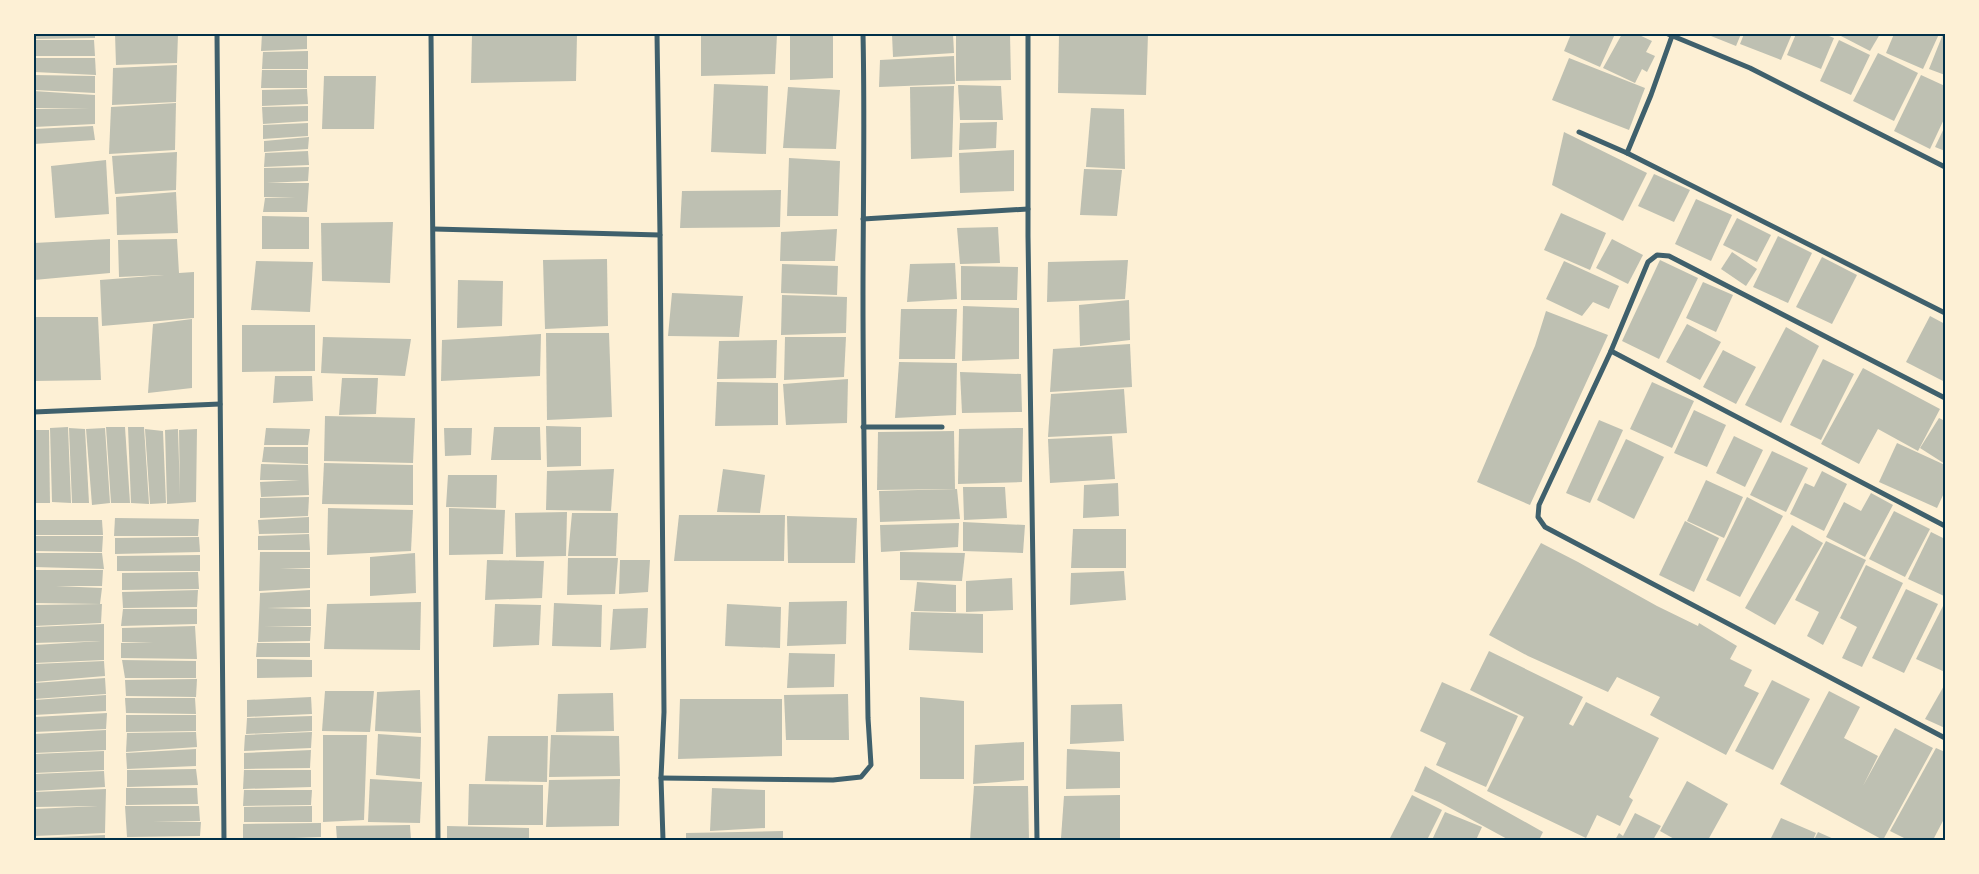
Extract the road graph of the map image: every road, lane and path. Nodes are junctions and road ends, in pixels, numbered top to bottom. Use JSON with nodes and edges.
{"nodes":[{"id":1,"x":217,"y":34,"type":"edge"},
{"id":2,"x":431,"y":34,"type":"edge"},
{"id":3,"x":656,"y":34,"type":"edge"},
{"id":4,"x":863,"y":34,"type":"edge"},
{"id":5,"x":1028,"y":34,"type":"edge"},
{"id":6,"x":1670,"y":35,"type":"edge"},
{"id":7,"x":1579,"y":132,"type":"dead end"},
{"id":8,"x":1627,"y":153,"type":"junction"},
{"id":9,"x":1945,"y":167,"type":"edge"},
{"id":10,"x":1028,"y":209,"type":"junction"},
{"id":11,"x":863,"y":219,"type":"junction"},
{"id":12,"x":434,"y":229,"type":"junction"},
{"id":13,"x":660,"y":235,"type":"junction"},
{"id":14,"x":1945,"y":313,"type":"edge"},
{"id":15,"x":1611,"y":351,"type":"junction"},
{"id":16,"x":1945,"y":398,"type":"edge"},
{"id":17,"x":220,"y":404,"type":"junction"},
{"id":18,"x":34,"y":412,"type":"edge"},
{"id":19,"x":863,"y":427,"type":"junction"},
{"id":20,"x":942,"y":428,"type":"dead end"},
{"id":21,"x":1945,"y":526,"type":"edge"},
{"id":22,"x":1945,"y":738,"type":"edge"},
{"id":23,"x":662,"y":778,"type":"junction"},
{"id":24,"x":224,"y":840,"type":"edge"},
{"id":25,"x":438,"y":840,"type":"edge"},
{"id":26,"x":663,"y":840,"type":"edge"},
{"id":27,"x":1037,"y":840,"type":"edge"}],
"edges":[{"from":1,"to":17,"type":"street"},
{"from":2,"to":12,"type":"street"},
{"from":3,"to":13,"type":"street"},
{"from":4,"to":11,"type":"street"},
{"from":5,"to":10,"type":"street"},
{"from":6,"to":8,"type":"street"},
{"from":6,"to":9,"type":"street"},
{"from":7,"to":8,"type":"street"},
{"from":8,"to":14,"type":"street"},
{"from":10,"to":11,"type":"street"},
{"from":10,"to":27,"type":"street"},
{"from":11,"to":19,"type":"street"},
{"from":12,"to":13,"type":"street"},
{"from":12,"to":25,"type":"street"},
{"from":13,"to":23,"type":"street"},
{"from":15,"to":16,"type":"street"},
{"from":15,"to":21,"type":"street"},
{"from":15,"to":22,"type":"street"},
{"from":17,"to":18,"type":"street"},
{"from":17,"to":24,"type":"street"},
{"from":19,"to":20,"type":"street"},
{"from":19,"to":23,"type":"street"},
{"from":23,"to":26,"type":"street"}]}
